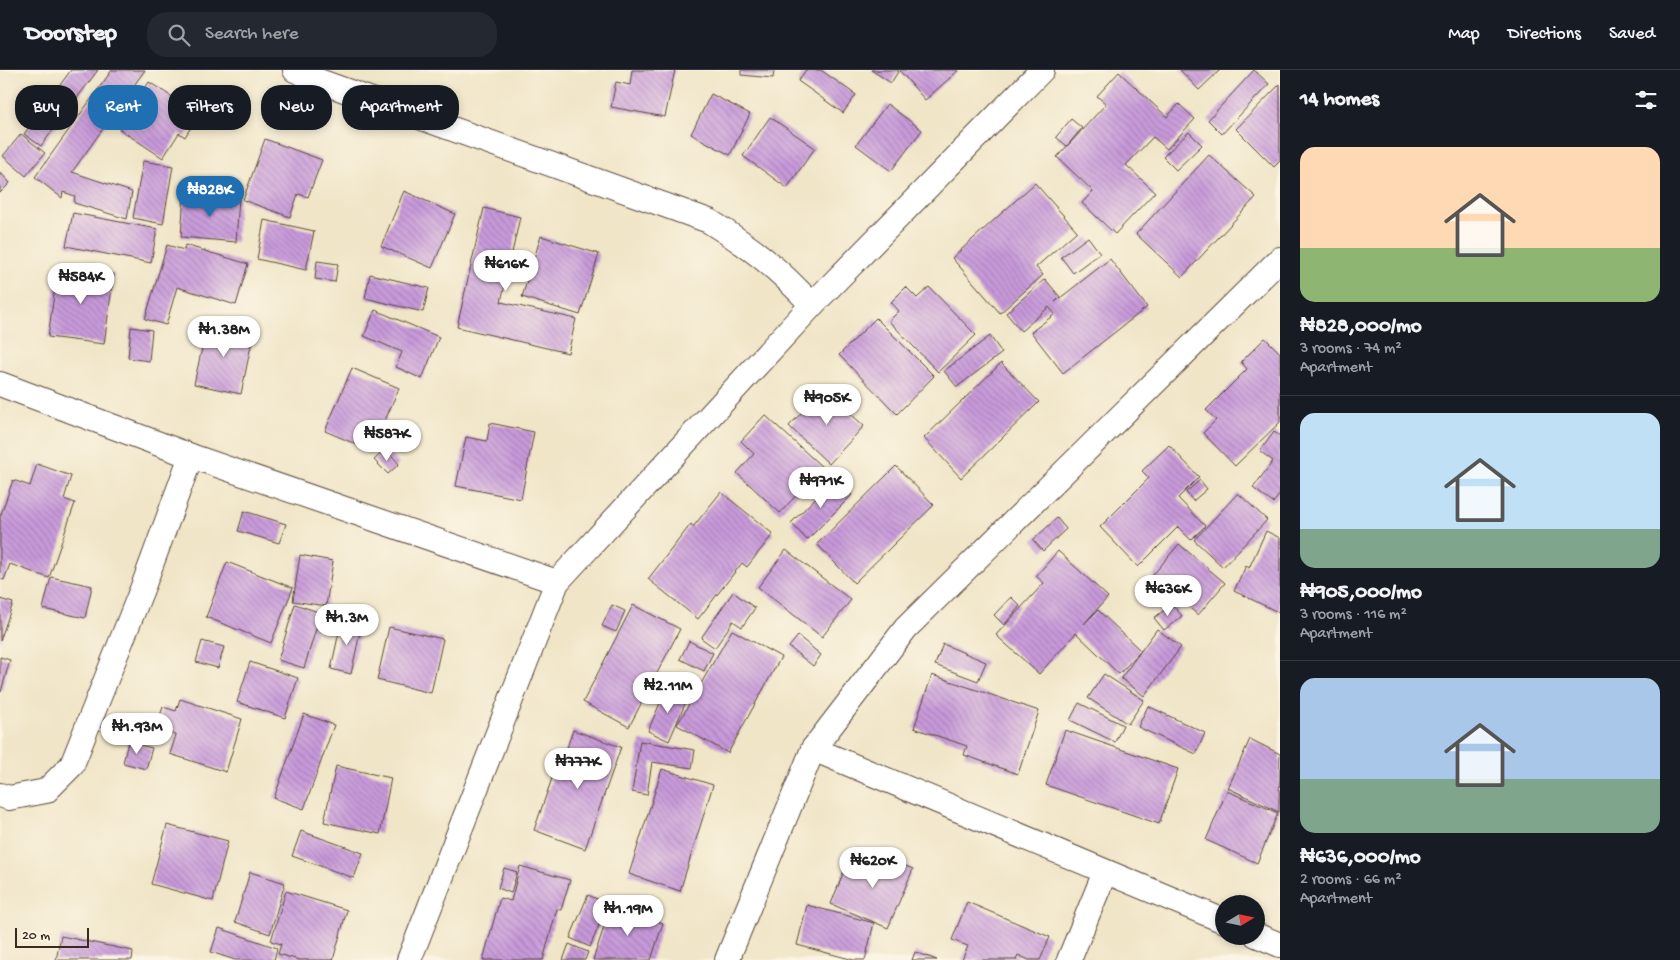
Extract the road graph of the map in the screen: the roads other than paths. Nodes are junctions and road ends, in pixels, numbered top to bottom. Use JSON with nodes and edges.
{"nodes":[{"id":1,"x":295,"y":70,"type":"edge"},
{"id":2,"x":1042,"y":70,"type":"edge"},
{"id":3,"x":1280,"y":259,"type":"edge"},
{"id":4,"x":812,"y":305,"type":"junction"},
{"id":5,"x":0,"y":384,"type":"edge"},
{"id":6,"x":191,"y":456,"type":"junction"},
{"id":7,"x":557,"y":582,"type":"junction"},
{"id":8,"x":813,"y":749,"type":"junction"},
{"id":9,"x":0,"y":795,"type":"edge"},
{"id":10,"x":1105,"y":872,"type":"junction"},
{"id":11,"x":1215,"y":917,"type":"edge"},
{"id":12,"x":1265,"y":939,"type":"edge"},
{"id":13,"x":1280,"y":945,"type":"edge"},
{"id":14,"x":1280,"y":950,"type":"edge"},
{"id":15,"x":410,"y":960,"type":"edge"},
{"id":16,"x":727,"y":960,"type":"edge"},
{"id":17,"x":1069,"y":960,"type":"edge"},
{"id":18,"x":1276,"y":960,"type":"edge"}],
"edges":[{"from":1,"to":4,"type":"street"},
{"from":2,"to":4,"type":"street"},
{"from":3,"to":8,"type":"street"},
{"from":4,"to":7,"type":"street"},
{"from":5,"to":6,"type":"street"},
{"from":6,"to":7,"type":"street"},
{"from":6,"to":9,"type":"street"},
{"from":7,"to":15,"type":"street"},
{"from":8,"to":10,"type":"street"},
{"from":8,"to":16,"type":"street"},
{"from":10,"to":11,"type":"street"},
{"from":10,"to":17,"type":"street"},
{"from":12,"to":13,"type":"street"},
{"from":14,"to":18,"type":"street"}]}
